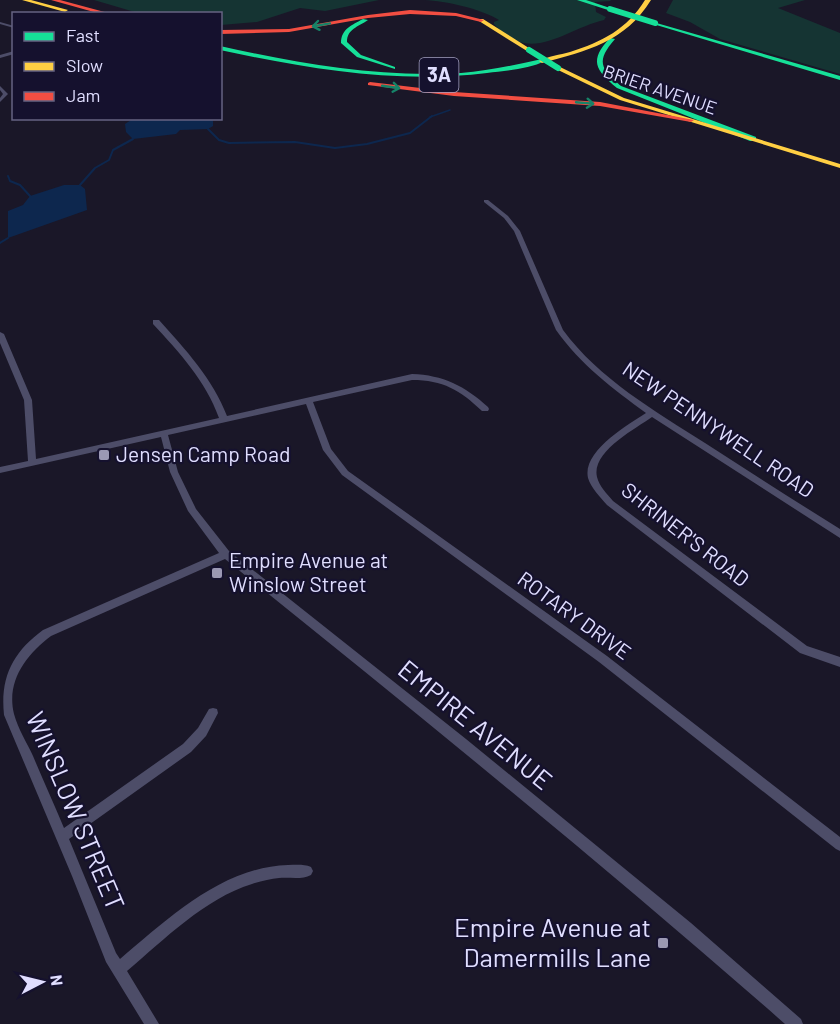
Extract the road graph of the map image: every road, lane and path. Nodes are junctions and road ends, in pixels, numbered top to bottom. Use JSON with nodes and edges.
{"nodes":[{"id":1,"x":25,"y":0,"type":"edge"},
{"id":2,"x":54,"y":0,"type":"edge"},
{"id":3,"x":580,"y":0,"type":"edge"},
{"id":4,"x":636,"y":0,"type":"edge"},
{"id":5,"x":648,"y":0,"type":"edge"},
{"id":6,"x":72,"y":12,"type":"edge"},
{"id":7,"x":102,"y":12,"type":"edge"},
{"id":8,"x":480,"y":20,"type":"junction"},
{"id":9,"x":222,"y":32,"type":"edge"},
{"id":10,"x":620,"y":33,"type":"junction"},
{"id":11,"x":222,"y":41,"type":"edge"},
{"id":12,"x":222,"y":48,"type":"edge"},
{"id":13,"x":252,"y":56,"type":"junction"},
{"id":14,"x":423,"y":70,"type":"junction"},
{"id":15,"x":840,"y":78,"type":"edge"},
{"id":16,"x":0,"y":87,"type":"edge"},
{"id":17,"x":0,"y":101,"type":"edge"},
{"id":18,"x":691,"y":120,"type":"junction"},
{"id":19,"x":753,"y":139,"type":"junction"},
{"id":20,"x":840,"y":166,"type":"edge"},
{"id":21,"x":486,"y":201,"type":"dead end"},
{"id":22,"x":156,"y":322,"type":"dead end"},
{"id":23,"x":0,"y":334,"type":"edge"},
{"id":24,"x":4,"y":356,"type":"edge"},
{"id":25,"x":309,"y":402,"type":"junction"},
{"id":26,"x":485,"y":409,"type":"dead end"},
{"id":27,"x":652,"y":413,"type":"junction"},
{"id":28,"x":224,"y":419,"type":"junction"},
{"id":29,"x":164,"y":434,"type":"junction"},
{"id":30,"x":32,"y":462,"type":"junction"},
{"id":31,"x":0,"y":470,"type":"edge"},
{"id":32,"x":840,"y":534,"type":"edge"},
{"id":33,"x":226,"y":554,"type":"junction"},
{"id":34,"x":840,"y":662,"type":"edge"},
{"id":35,"x":213,"y":712,"type":"dead end"},
{"id":36,"x":62,"y":837,"type":"junction"},
{"id":37,"x":840,"y":844,"type":"edge"},
{"id":38,"x":307,"y":871,"type":"dead end"},
{"id":39,"x":118,"y":970,"type":"junction"},
{"id":40,"x":152,"y":1024,"type":"edge"},
{"id":41,"x":796,"y":1024,"type":"edge"}],
"edges":[{"from":1,"to":6,"type":"main road"},
{"from":2,"to":7,"type":"main road"},
{"from":3,"to":15,"type":"main road","bridge":true},
{"from":4,"to":14,"type":"main road","number":"3A"},
{"from":5,"to":10,"type":"main road","number":"3A"},
{"from":8,"to":9,"type":"main road","one_way":true},
{"from":8,"to":14,"type":"main road"},
{"from":8,"to":18,"type":"main road","name":"BRIER AVENUE","bridge":true},
{"from":10,"to":13,"type":"main road","number":"3A"},
{"from":10,"to":19,"type":"main road"},
{"from":11,"to":14,"type":"main road","number":"3A"},
{"from":12,"to":13,"type":"main road","number":"3A"},
{"from":13,"to":18,"type":"main road","one_way":true},
{"from":16,"to":17,"type":"street"},
{"from":18,"to":19,"type":"main road","name":"BRIER AVENUE"},
{"from":19,"to":20,"type":"main road","name":"BRIER AVENUE"},
{"from":21,"to":27,"type":"street","name":"NEW PENNYWELL ROAD"},
{"from":22,"to":28,"type":"street"},
{"from":23,"to":24,"type":"street"},
{"from":24,"to":30,"type":"street"},
{"from":25,"to":26,"type":"street"},
{"from":25,"to":28,"type":"street"},
{"from":25,"to":37,"type":"street","name":"ROTARY DRIVE"},
{"from":27,"to":32,"type":"street","name":"NEW PENNYWELL ROAD"},
{"from":27,"to":34,"type":"street","name":"SHRINER'S ROAD"},
{"from":28,"to":29,"type":"street"},
{"from":29,"to":30,"type":"street"},
{"from":29,"to":33,"type":"street","name":"EMPIRE AVENUE"},
{"from":30,"to":31,"type":"street"},
{"from":33,"to":36,"type":"street","name":"WINSLOW STREET"},
{"from":33,"to":41,"type":"street","name":"EMPIRE AVENUE"},
{"from":35,"to":36,"type":"street"},
{"from":36,"to":39,"type":"street","name":"WINSLOW STREET"},
{"from":38,"to":39,"type":"street"},
{"from":39,"to":40,"type":"street","name":"WINSLOW STREET"}]}
